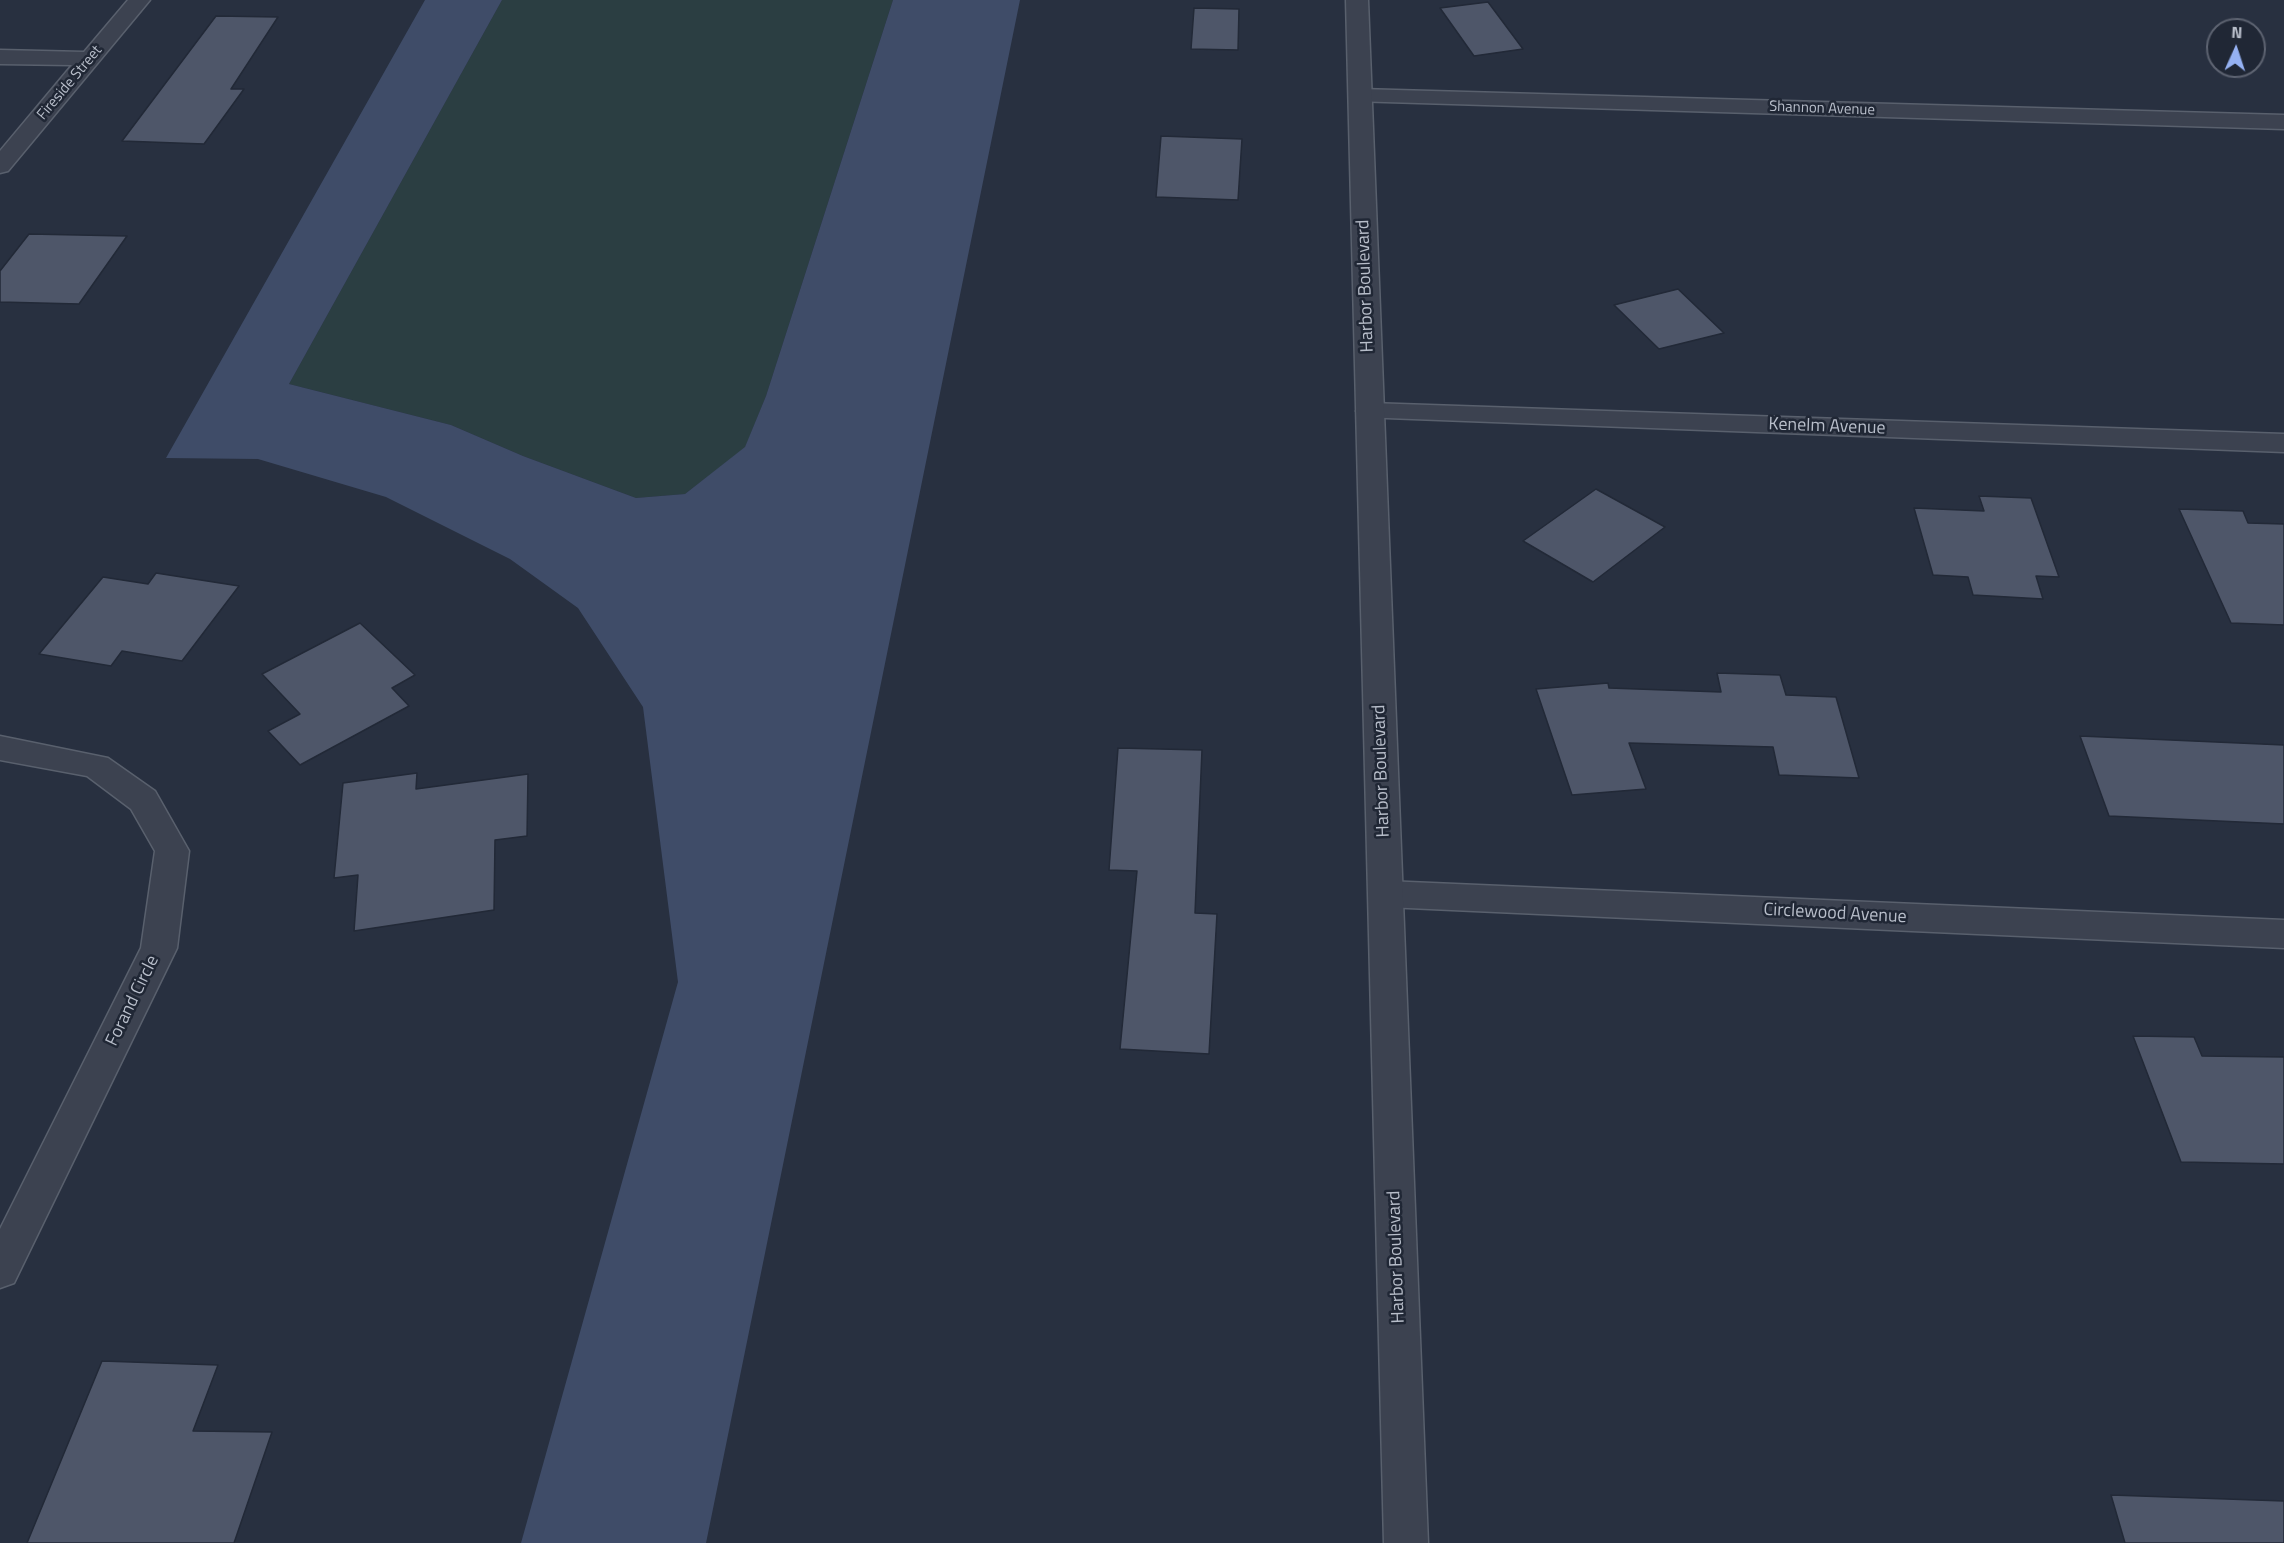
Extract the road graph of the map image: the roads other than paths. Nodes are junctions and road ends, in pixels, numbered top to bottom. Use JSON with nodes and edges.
{"nodes":[{"id":1,"x":139,"y":0,"type":"edge"},
{"id":2,"x":1357,"y":0,"type":"edge"},
{"id":3,"x":0,"y":57,"type":"edge"},
{"id":4,"x":90,"y":59,"type":"junction"},
{"id":5,"x":1360,"y":96,"type":"junction"},
{"id":6,"x":2284,"y":122,"type":"edge"},
{"id":7,"x":0,"y":166,"type":"edge"},
{"id":8,"x":1370,"y":411,"type":"junction"},
{"id":9,"x":2284,"y":443,"type":"edge"},
{"id":10,"x":0,"y":748,"type":"edge"},
{"id":11,"x":1386,"y":894,"type":"junction"},
{"id":12,"x":2284,"y":934,"type":"edge"},
{"id":13,"x":0,"y":1270,"type":"edge"},
{"id":14,"x":1406,"y":1543,"type":"edge"}],
"edges":[{"from":1,"to":4,"type":"street","name":"Fireside Street"},
{"from":2,"to":5,"type":"street","name":"Harbor Boulevard"},
{"from":3,"to":4,"type":"street"},
{"from":4,"to":7,"type":"street","name":"Fireside Street"},
{"from":5,"to":6,"type":"street","name":"Shannon Avenue"},
{"from":5,"to":8,"type":"street","name":"Harbor Boulevard"},
{"from":8,"to":9,"type":"street","name":"Kenelm Avenue"},
{"from":8,"to":11,"type":"street","name":"Harbor Boulevard"},
{"from":10,"to":13,"type":"street","name":"Forand Circle"},
{"from":11,"to":12,"type":"street","name":"Circlewood Avenue"},
{"from":11,"to":14,"type":"street","name":"Harbor Boulevard"}]}
